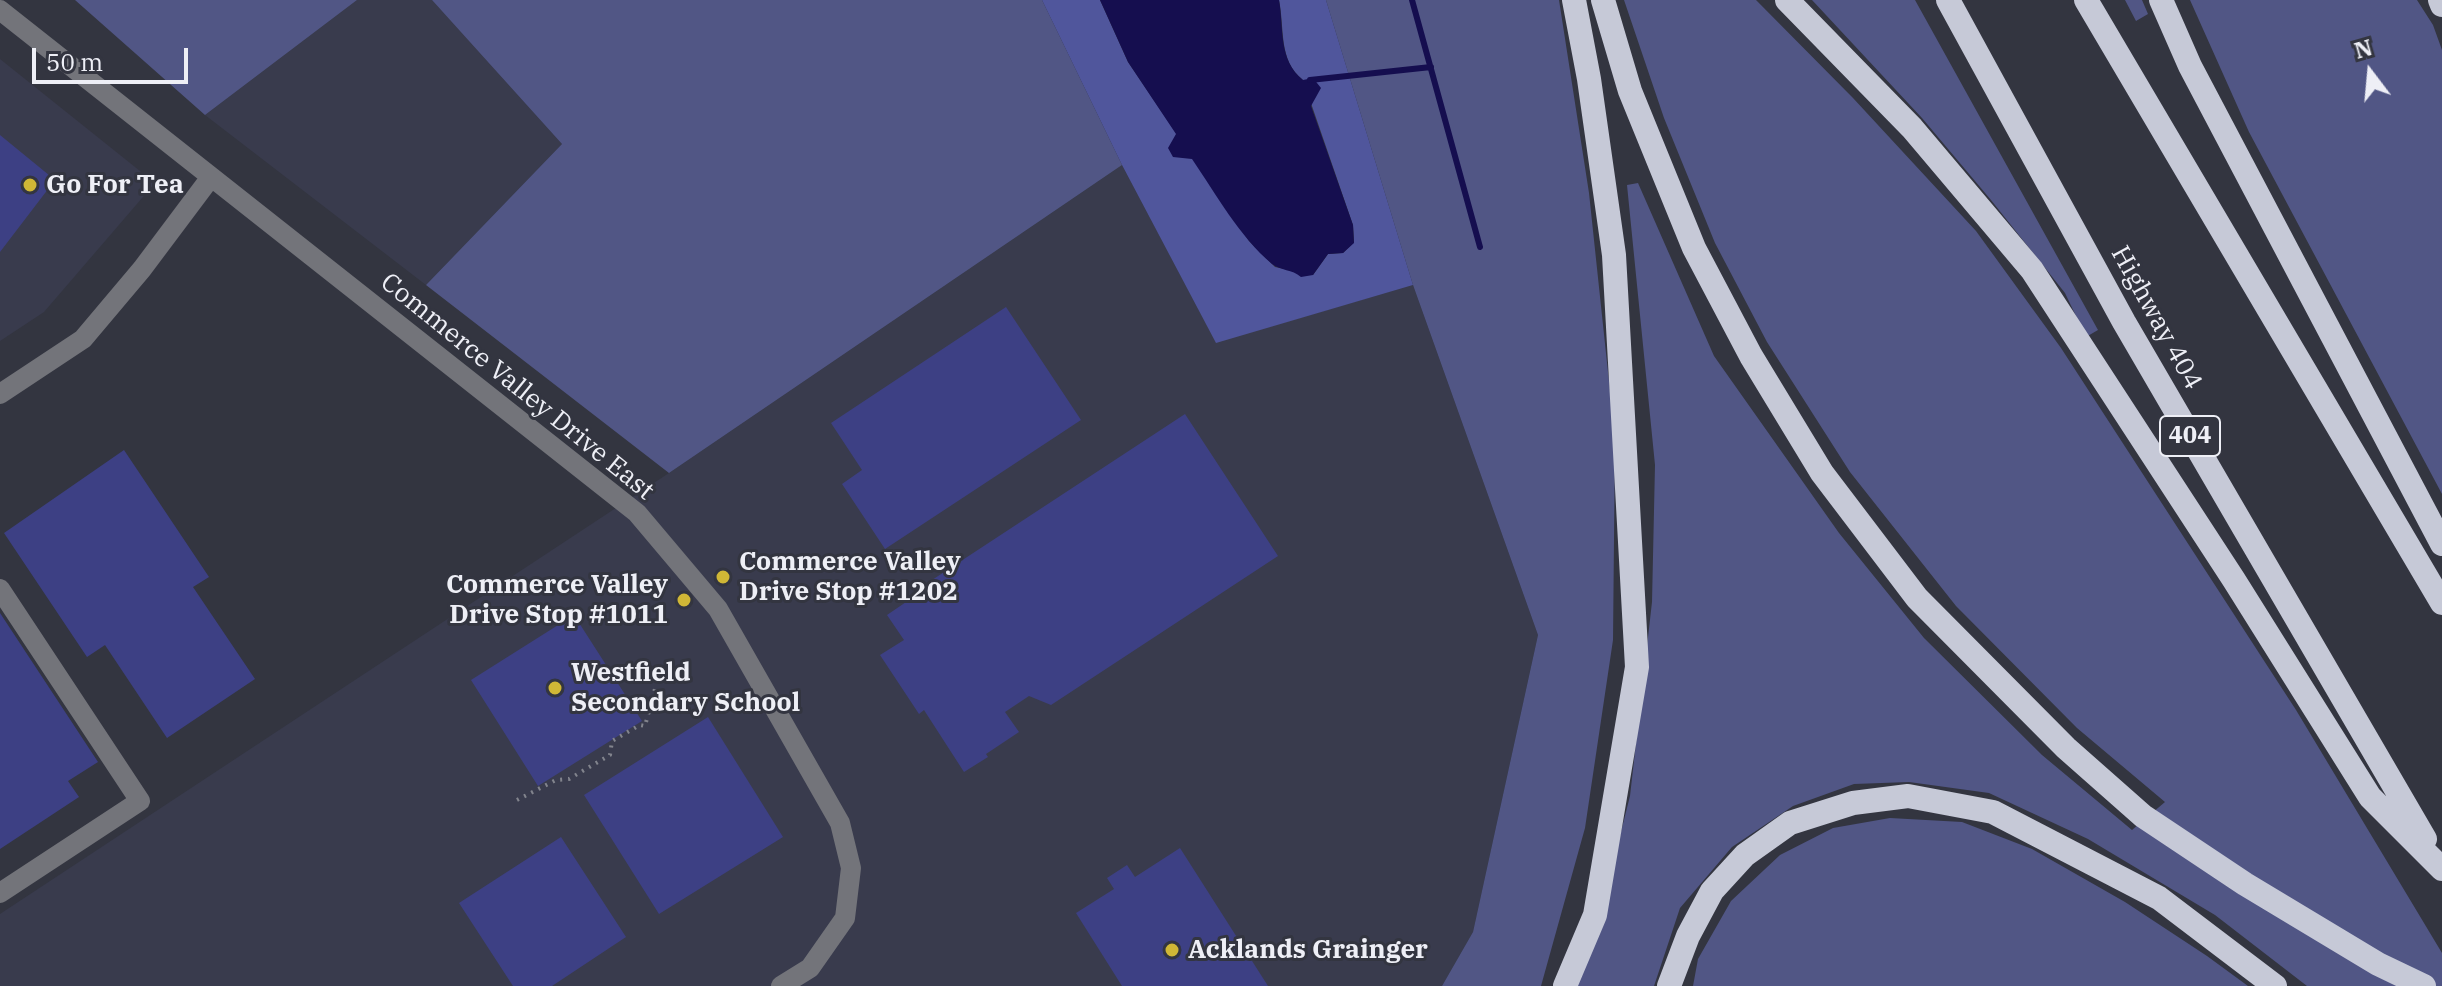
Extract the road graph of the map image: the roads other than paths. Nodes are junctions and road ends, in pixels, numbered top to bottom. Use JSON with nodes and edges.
{"nodes":[{"id":1,"x":1574,"y":0,"type":"edge"},
{"id":2,"x":1603,"y":0,"type":"edge"},
{"id":3,"x":1787,"y":0,"type":"edge"},
{"id":4,"x":1948,"y":0,"type":"edge"},
{"id":5,"x":2086,"y":0,"type":"edge"},
{"id":6,"x":2161,"y":0,"type":"edge"},
{"id":7,"x":0,"y":10,"type":"edge"},
{"id":8,"x":211,"y":177,"type":"junction"},
{"id":9,"x":0,"y":394,"type":"edge"},
{"id":10,"x":2442,"y":544,"type":"edge"},
{"id":11,"x":0,"y":589,"type":"edge"},
{"id":12,"x":2442,"y":603,"type":"edge"},
{"id":13,"x":2442,"y":868,"type":"edge"},
{"id":14,"x":0,"y":893,"type":"edge"},
{"id":15,"x":781,"y":986,"type":"edge"},
{"id":16,"x":1565,"y":986,"type":"edge"},
{"id":17,"x":1669,"y":986,"type":"edge"},
{"id":18,"x":2275,"y":986,"type":"edge"},
{"id":19,"x":2424,"y":986,"type":"edge"}],
"edges":[{"from":1,"to":16,"type":"highway"},
{"from":2,"to":19,"type":"highway"},
{"from":3,"to":13,"type":"highway"},
{"from":4,"to":13,"type":"highway","name":"Highway 404","number":"404"},
{"from":5,"to":12,"type":"highway"},
{"from":6,"to":10,"type":"highway"},
{"from":7,"to":8,"type":"street","name":"Commerce Valley Drive East"},
{"from":8,"to":9,"type":"street"},
{"from":8,"to":15,"type":"street","name":"Commerce Valley Drive East"},
{"from":11,"to":14,"type":"street"},
{"from":17,"to":18,"type":"highway"}]}
